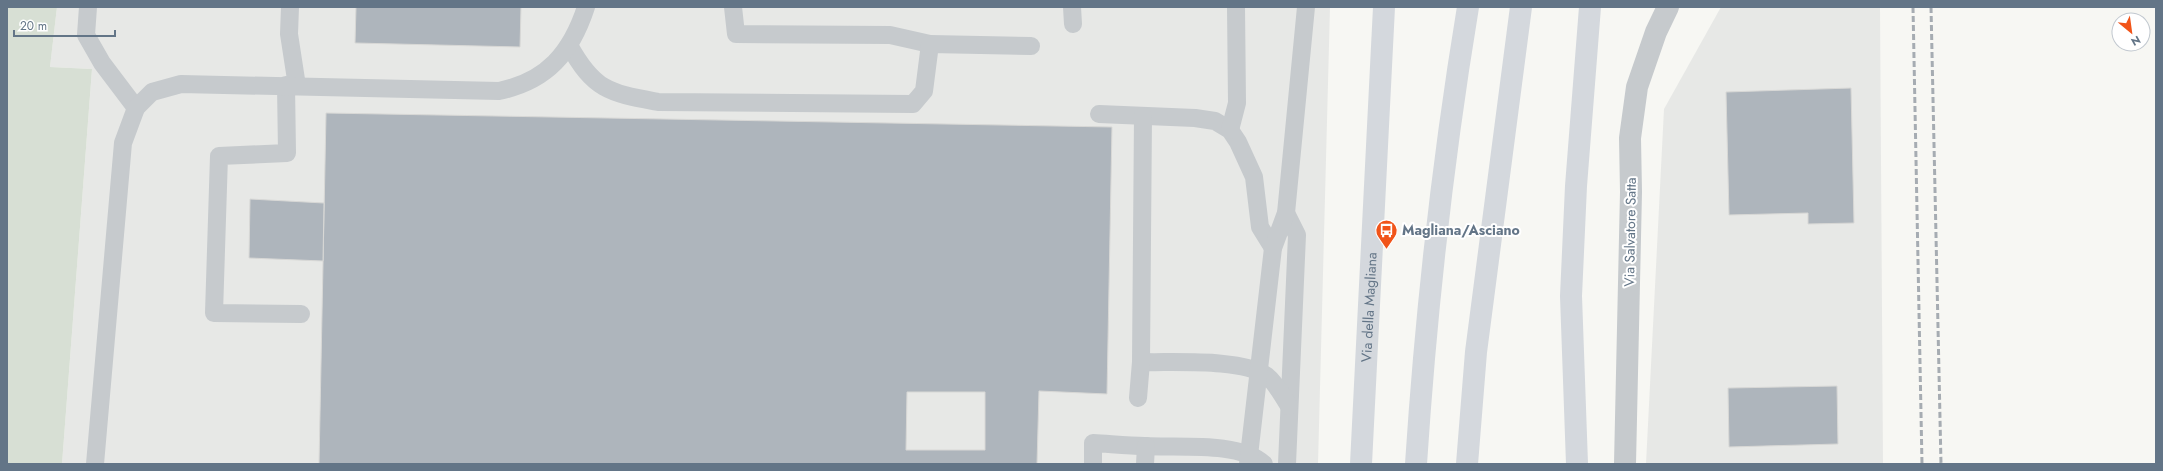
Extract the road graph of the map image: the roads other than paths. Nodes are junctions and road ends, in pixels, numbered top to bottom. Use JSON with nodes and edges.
{"nodes":[{"id":1,"x":88,"y":7,"type":"edge"},
{"id":2,"x":290,"y":7,"type":"edge"},
{"id":3,"x":586,"y":7,"type":"edge"},
{"id":4,"x":733,"y":7,"type":"edge"},
{"id":5,"x":1236,"y":7,"type":"edge"},
{"id":6,"x":1306,"y":7,"type":"edge"},
{"id":7,"x":1384,"y":7,"type":"edge"},
{"id":8,"x":1468,"y":7,"type":"edge"},
{"id":9,"x":1521,"y":7,"type":"edge"},
{"id":10,"x":1590,"y":7,"type":"edge"},
{"id":11,"x":1668,"y":7,"type":"edge"},
{"id":12,"x":930,"y":44,"type":"junction"},
{"id":13,"x":569,"y":45,"type":"junction"},
{"id":14,"x":1031,"y":46,"type":"dead end"},
{"id":15,"x":292,"y":85,"type":"junction"},
{"id":16,"x":136,"y":108,"type":"junction"},
{"id":17,"x":1099,"y":114,"type":"dead end"},
{"id":18,"x":1143,"y":116,"type":"junction"},
{"id":19,"x":1230,"y":130,"type":"junction"},
{"id":20,"x":1286,"y":213,"type":"junction"},
{"id":21,"x":1272,"y":248,"type":"junction"},
{"id":22,"x":301,"y":314,"type":"dead end"},
{"id":23,"x":1141,"y":362,"type":"junction"},
{"id":24,"x":1258,"y":371,"type":"junction"},
{"id":25,"x":1138,"y":398,"type":"dead end"},
{"id":26,"x":1289,"y":406,"type":"junction"},
{"id":27,"x":1145,"y":455,"type":"edge"},
{"id":28,"x":1248,"y":459,"type":"edge"},
{"id":29,"x":95,"y":464,"type":"edge"},
{"id":30,"x":1093,"y":464,"type":"edge"},
{"id":31,"x":1264,"y":464,"type":"edge"},
{"id":32,"x":1287,"y":464,"type":"edge"},
{"id":33,"x":1361,"y":464,"type":"edge"},
{"id":34,"x":1416,"y":464,"type":"edge"},
{"id":35,"x":1467,"y":464,"type":"edge"},
{"id":36,"x":1577,"y":464,"type":"edge"},
{"id":37,"x":1625,"y":464,"type":"edge"}],
"edges":[{"from":1,"to":16,"type":"lane"},
{"from":2,"to":15,"type":"lane"},
{"from":3,"to":13,"type":"lane"},
{"from":4,"to":12,"type":"lane"},
{"from":5,"to":19,"type":"lane"},
{"from":6,"to":20,"type":"lane"},
{"from":7,"to":33,"type":"main road","name":"Via della Magliana"},
{"from":8,"to":34,"type":"main road"},
{"from":9,"to":35,"type":"main road"},
{"from":10,"to":36,"type":"main road"},
{"from":11,"to":37,"type":"street","name":"Via Salvatore Satta"},
{"from":12,"to":13,"type":"lane"},
{"from":12,"to":14,"type":"lane"},
{"from":13,"to":15,"type":"lane"},
{"from":15,"to":16,"type":"lane"},
{"from":15,"to":22,"type":"lane"},
{"from":16,"to":29,"type":"lane"},
{"from":17,"to":18,"type":"lane"},
{"from":18,"to":19,"type":"lane"},
{"from":18,"to":23,"type":"lane"},
{"from":19,"to":21,"type":"lane"},
{"from":20,"to":21,"type":"lane"},
{"from":20,"to":26,"type":"lane"},
{"from":21,"to":24,"type":"lane"},
{"from":23,"to":24,"type":"lane"},
{"from":23,"to":25,"type":"lane"},
{"from":24,"to":26,"type":"lane"},
{"from":24,"to":28,"type":"lane"},
{"from":26,"to":32,"type":"lane"},
{"from":27,"to":28,"type":"lane"},
{"from":27,"to":30,"type":"lane"},
{"from":28,"to":31,"type":"lane"}]}
